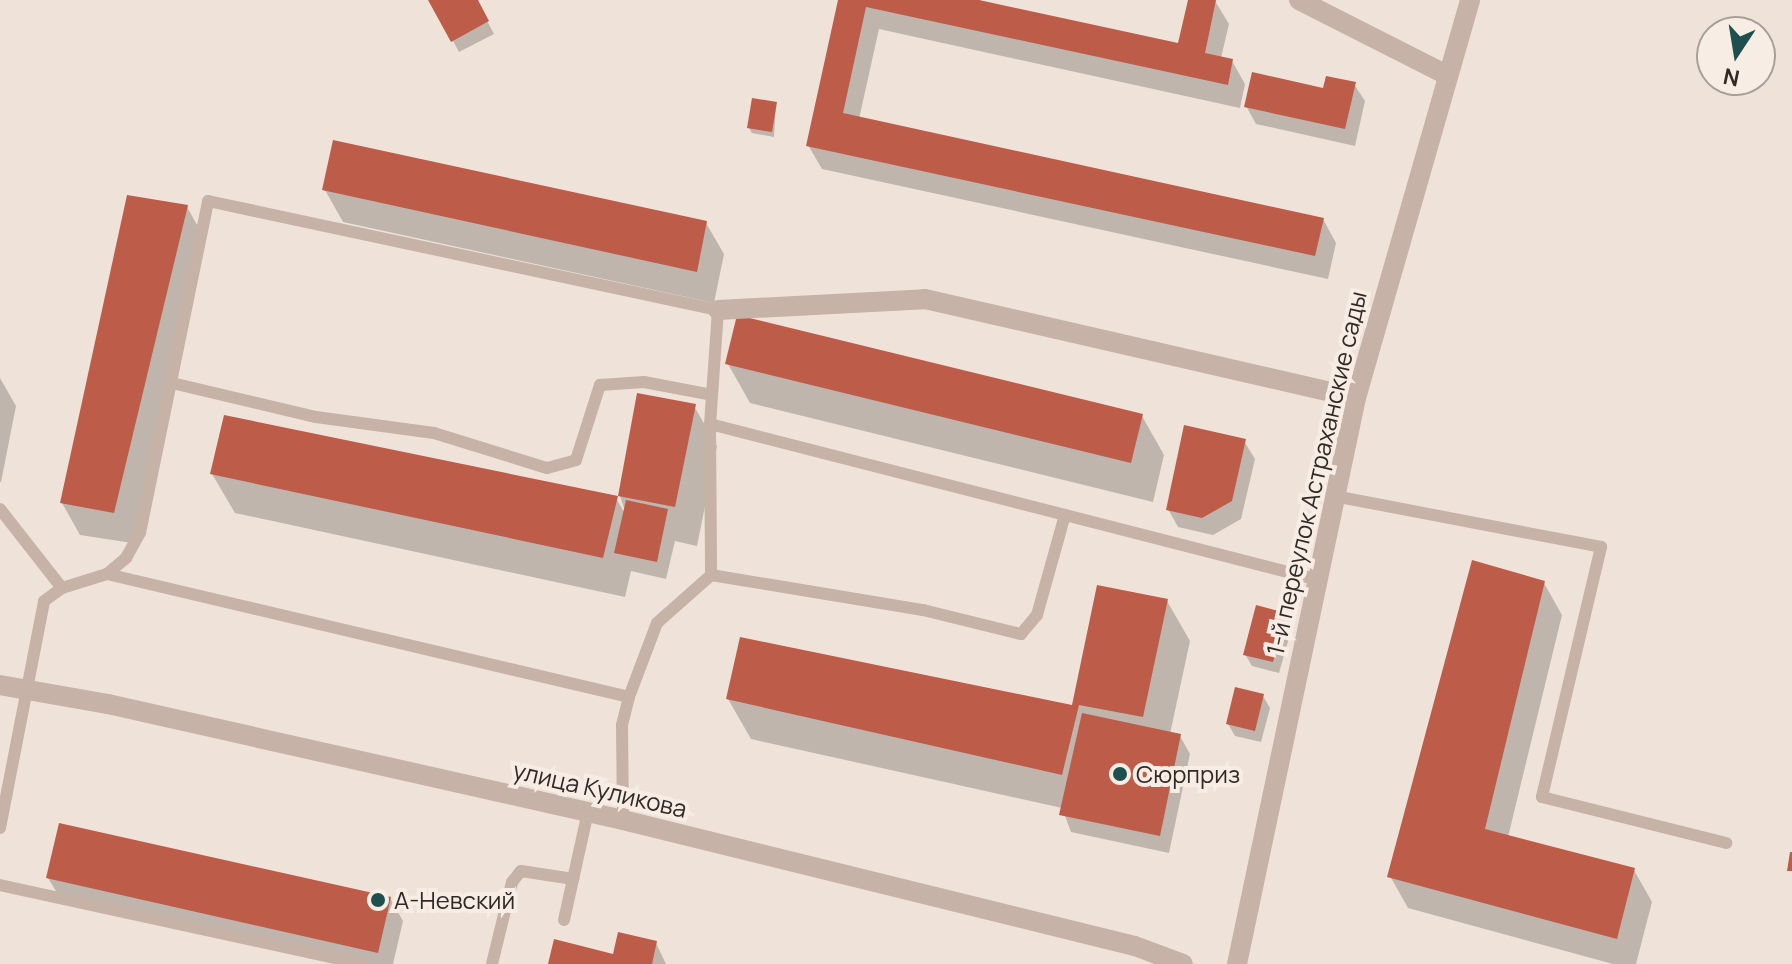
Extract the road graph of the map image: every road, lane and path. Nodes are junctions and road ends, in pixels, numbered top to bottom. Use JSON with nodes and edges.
{"nodes":[{"id":1,"x":1299,"y":0,"type":"edge"},
{"id":2,"x":1470,"y":0,"type":"edge"},
{"id":3,"x":1447,"y":75,"type":"junction"},
{"id":4,"x":718,"y":310,"type":"junction"},
{"id":5,"x":172,"y":383,"type":"junction"},
{"id":6,"x":712,"y":395,"type":"junction"},
{"id":7,"x":1356,"y":398,"type":"junction"},
{"id":8,"x":710,"y":424,"type":"junction"},
{"id":9,"x":1334,"y":496,"type":"junction"},
{"id":10,"x":0,"y":509,"type":"edge"},
{"id":11,"x":1065,"y":515,"type":"junction"},
{"id":12,"x":107,"y":574,"type":"junction"},
{"id":13,"x":711,"y":575,"type":"junction"},
{"id":14,"x":1315,"y":579,"type":"junction"},
{"id":15,"x":62,"y":588,"type":"junction"},
{"id":16,"x":0,"y":685,"type":"edge"},
{"id":17,"x":27,"y":690,"type":"junction"},
{"id":18,"x":629,"y":697,"type":"junction"},
{"id":19,"x":588,"y":812,"type":"junction"},
{"id":20,"x":623,"y":820,"type":"junction"},
{"id":21,"x":0,"y":828,"type":"edge"},
{"id":22,"x":1726,"y":843,"type":"dead end"},
{"id":23,"x":573,"y":879,"type":"junction"},
{"id":24,"x":0,"y":885,"type":"edge"},
{"id":25,"x":564,"y":920,"type":"dead end"},
{"id":26,"x":361,"y":964,"type":"edge"},
{"id":27,"x":492,"y":964,"type":"edge"},
{"id":28,"x":1183,"y":964,"type":"edge"},
{"id":29,"x":1237,"y":964,"type":"edge"}],
"edges":[{"from":1,"to":3,"type":"street"},
{"from":2,"to":3,"type":"street","name":"1-й переулок Астраханские сады"},
{"from":3,"to":7,"type":"street","name":"1-й переулок Астраханские сады"},
{"from":4,"to":5,"type":"lane"},
{"from":4,"to":6,"type":"lane"},
{"from":4,"to":7,"type":"street"},
{"from":5,"to":6,"type":"lane"},
{"from":5,"to":12,"type":"lane"},
{"from":6,"to":8,"type":"lane"},
{"from":7,"to":9,"type":"street","name":"1-й переулок Астраханские сады"},
{"from":8,"to":11,"type":"lane"},
{"from":8,"to":13,"type":"lane"},
{"from":9,"to":14,"type":"street","name":"1-й переулок Астраханские сады"},
{"from":9,"to":22,"type":"lane"},
{"from":10,"to":15,"type":"lane"},
{"from":11,"to":13,"type":"lane"},
{"from":11,"to":14,"type":"lane"},
{"from":12,"to":15,"type":"lane"},
{"from":12,"to":18,"type":"lane"},
{"from":13,"to":18,"type":"lane"},
{"from":14,"to":29,"type":"street","name":"1-й переулок Астраханские сады"},
{"from":15,"to":17,"type":"lane"},
{"from":16,"to":17,"type":"street","name":"улица Куликова"},
{"from":17,"to":19,"type":"street","name":"улица Куликова"},
{"from":17,"to":21,"type":"lane"},
{"from":18,"to":20,"type":"lane"},
{"from":19,"to":20,"type":"street","name":"улица Куликова"},
{"from":19,"to":23,"type":"lane"},
{"from":20,"to":28,"type":"street","name":"улица Куликова"},
{"from":23,"to":25,"type":"lane"},
{"from":23,"to":27,"type":"lane"},
{"from":24,"to":26,"type":"lane"}]}
